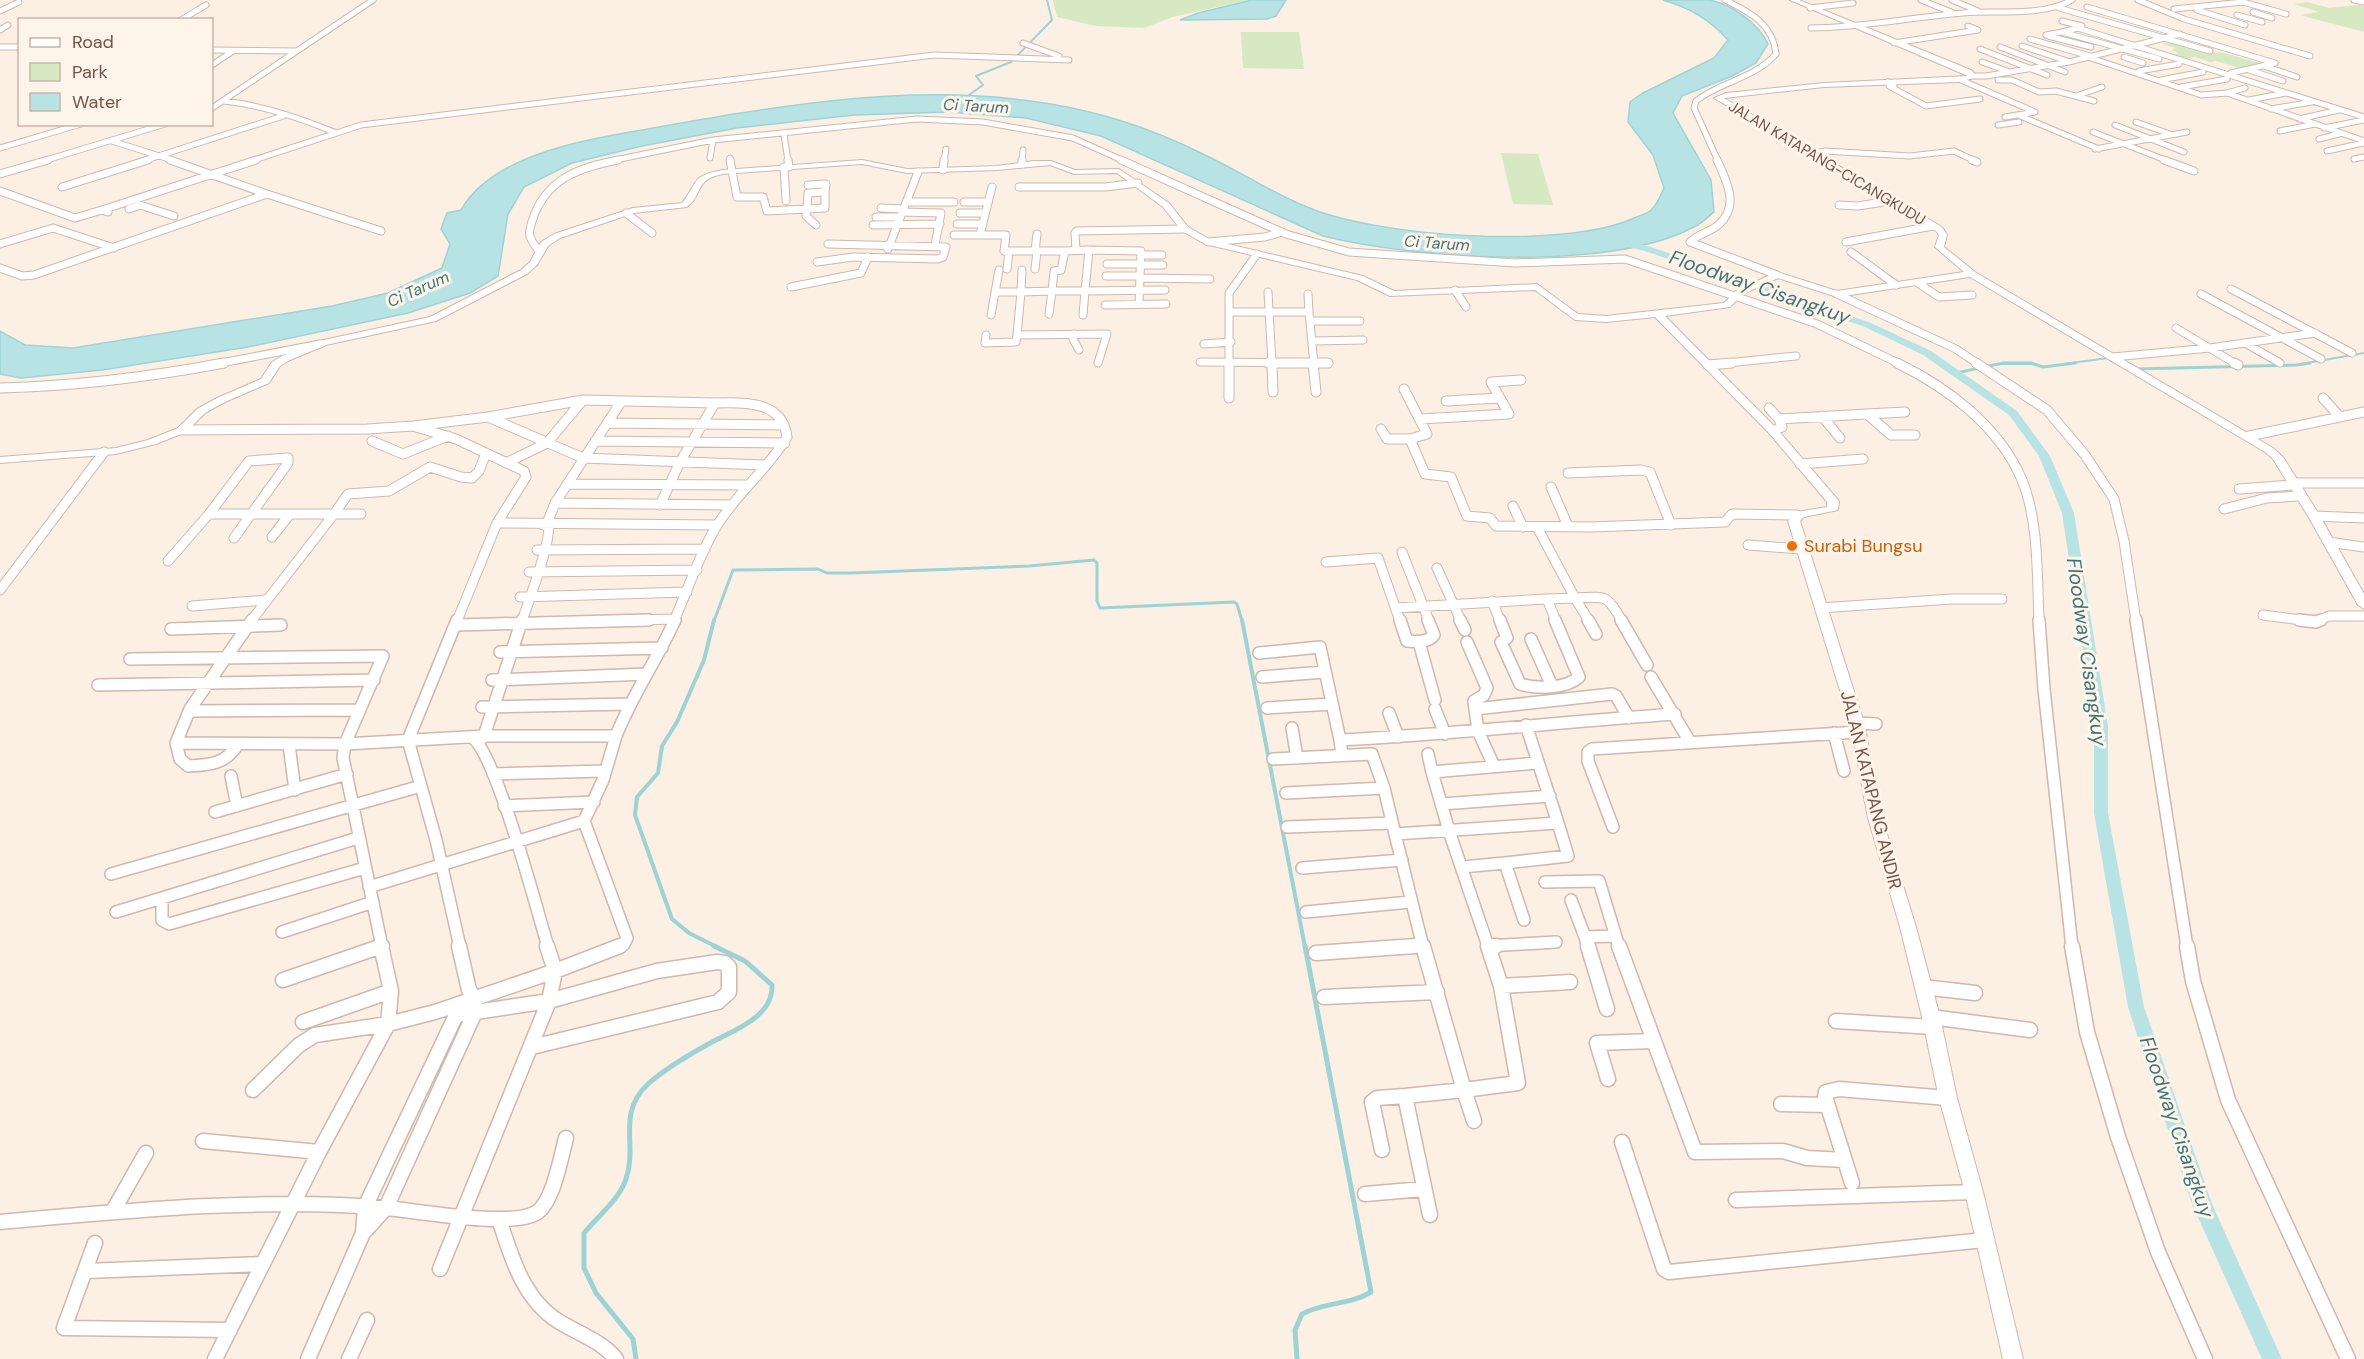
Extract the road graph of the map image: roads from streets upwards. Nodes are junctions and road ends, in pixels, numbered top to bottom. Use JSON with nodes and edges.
{"nodes":[{"id":1,"x":374,"y":0,"type":"edge"},
{"id":2,"x":1725,"y":0,"type":"edge"},
{"id":3,"x":1793,"y":0,"type":"edge"},
{"id":4,"x":1922,"y":0,"type":"edge"},
{"id":5,"x":1952,"y":0,"type":"edge"},
{"id":6,"x":2072,"y":0,"type":"edge"},
{"id":7,"x":2138,"y":0,"type":"edge"},
{"id":8,"x":2175,"y":0,"type":"edge"},
{"id":9,"x":2201,"y":0,"type":"edge"},
{"id":10,"x":19,"y":2,"type":"dead end"},
{"id":11,"x":2156,"y":2,"type":"dead end"},
{"id":12,"x":2227,"y":2,"type":"edge"},
{"id":13,"x":1853,"y":3,"type":"dead end"},
{"id":14,"x":2101,"y":4,"type":"dead end"},
{"id":15,"x":206,"y":5,"type":"dead end"},
{"id":16,"x":2212,"y":6,"type":"junction"},
{"id":17,"x":2087,"y":7,"type":"dead end"},
{"id":18,"x":2192,"y":7,"type":"junction"},
{"id":19,"x":1810,"y":8,"type":"junction"},
{"id":20,"x":2059,"y":8,"type":"junction"},
{"id":21,"x":2174,"y":9,"type":"junction"},
{"id":22,"x":2097,"y":10,"type":"junction"},
{"id":23,"x":0,"y":11,"type":"edge"},
{"id":24,"x":2122,"y":11,"type":"dead end"},
{"id":25,"x":1981,"y":12,"type":"junction"},
{"id":26,"x":2079,"y":13,"type":"junction"},
{"id":27,"x":1954,"y":14,"type":"junction"},
{"id":28,"x":2286,"y":14,"type":"dead end"},
{"id":29,"x":2115,"y":15,"type":"junction"},
{"id":30,"x":2068,"y":17,"type":"dead end"},
{"id":31,"x":184,"y":18,"type":"edge"},
{"id":32,"x":2272,"y":18,"type":"dead end"},
{"id":33,"x":2099,"y":19,"type":"junction"},
{"id":34,"x":2062,"y":21,"type":"dead end"},
{"id":35,"x":2262,"y":22,"type":"dead end"},
{"id":36,"x":2086,"y":24,"type":"junction"},
{"id":37,"x":8,"y":25,"type":"dead end"},
{"id":38,"x":2108,"y":25,"type":"junction"},
{"id":39,"x":2246,"y":25,"type":"dead end"},
{"id":40,"x":1852,"y":26,"type":"junction"},
{"id":41,"x":1968,"y":26,"type":"dead end"},
{"id":42,"x":2225,"y":26,"type":"dead end"},
{"id":43,"x":1811,"y":28,"type":"dead end"},
{"id":44,"x":2078,"y":28,"type":"junction"},
{"id":45,"x":0,"y":30,"type":"edge"},
{"id":46,"x":2062,"y":32,"type":"junction"},
{"id":47,"x":2180,"y":34,"type":"junction"},
{"id":48,"x":2042,"y":38,"type":"junction"},
{"id":49,"x":2164,"y":38,"type":"junction"},
{"id":50,"x":2030,"y":39,"type":"dead end"},
{"id":51,"x":2149,"y":41,"type":"junction"},
{"id":52,"x":1023,"y":43,"type":"dead end"},
{"id":53,"x":1894,"y":43,"type":"junction"},
{"id":54,"x":2135,"y":45,"type":"junction"},
{"id":55,"x":0,"y":47,"type":"edge"},
{"id":56,"x":18,"y":47,"type":"edge"},
{"id":57,"x":2000,"y":47,"type":"dead end"},
{"id":58,"x":2121,"y":48,"type":"junction"},
{"id":59,"x":2172,"y":48,"type":"dead end"},
{"id":60,"x":1980,"y":49,"type":"dead end"},
{"id":61,"x":213,"y":50,"type":"edge"},
{"id":62,"x":233,"y":51,"type":"junction"},
{"id":63,"x":295,"y":51,"type":"junction"},
{"id":64,"x":2046,"y":51,"type":"dead end"},
{"id":65,"x":2210,"y":51,"type":"dead end"},
{"id":66,"x":2108,"y":52,"type":"junction"},
{"id":67,"x":2310,"y":56,"type":"dead end"},
{"id":68,"x":2089,"y":57,"type":"junction"},
{"id":69,"x":2159,"y":59,"type":"dead end"},
{"id":70,"x":2077,"y":60,"type":"junction"},
{"id":71,"x":1982,"y":62,"type":"dead end"},
{"id":72,"x":2069,"y":62,"type":"junction"},
{"id":73,"x":2127,"y":62,"type":"dead end"},
{"id":74,"x":213,"y":63,"type":"edge"},
{"id":75,"x":2143,"y":63,"type":"dead end"},
{"id":76,"x":2179,"y":64,"type":"dead end"},
{"id":77,"x":2117,"y":65,"type":"junction"},
{"id":78,"x":2050,"y":66,"type":"junction"},
{"id":79,"x":2264,"y":66,"type":"junction"},
{"id":80,"x":2081,"y":67,"type":"dead end"},
{"id":81,"x":2104,"y":68,"type":"dead end"},
{"id":82,"x":2031,"y":69,"type":"junction"},
{"id":83,"x":2247,"y":70,"type":"junction"},
{"id":84,"x":2136,"y":71,"type":"junction"},
{"id":85,"x":2009,"y":72,"type":"junction"},
{"id":86,"x":2065,"y":72,"type":"dead end"},
{"id":87,"x":2203,"y":72,"type":"dead end"},
{"id":88,"x":2047,"y":75,"type":"dead end"},
{"id":89,"x":1974,"y":76,"type":"junction"},
{"id":90,"x":2228,"y":76,"type":"junction"},
{"id":91,"x":2297,"y":77,"type":"dead end"},
{"id":92,"x":1961,"y":80,"type":"junction"},
{"id":93,"x":2161,"y":80,"type":"junction"},
{"id":94,"x":2283,"y":81,"type":"dead end"},
{"id":95,"x":1888,"y":82,"type":"junction"},
{"id":96,"x":2102,"y":87,"type":"dead end"},
{"id":97,"x":2181,"y":87,"type":"junction"},
{"id":98,"x":2245,"y":88,"type":"dead end"},
{"id":99,"x":2227,"y":93,"type":"junction"},
{"id":100,"x":2289,"y":93,"type":"junction"},
{"id":101,"x":2076,"y":95,"type":"junction"},
{"id":102,"x":1700,"y":97,"type":"junction"},
{"id":103,"x":1718,"y":98,"type":"junction"},
{"id":104,"x":1980,"y":99,"type":"dead end"},
{"id":105,"x":2326,"y":99,"type":"dead end"},
{"id":106,"x":213,"y":100,"type":"edge"},
{"id":107,"x":2248,"y":100,"type":"junction"},
{"id":108,"x":225,"y":101,"type":"junction"},
{"id":109,"x":2094,"y":101,"type":"dead end"},
{"id":110,"x":2316,"y":101,"type":"junction"},
{"id":111,"x":213,"y":107,"type":"edge"},
{"id":112,"x":2351,"y":107,"type":"dead end"},
{"id":113,"x":2271,"y":109,"type":"junction"},
{"id":114,"x":2341,"y":110,"type":"junction"},
{"id":115,"x":2018,"y":115,"type":"junction"},
{"id":116,"x":283,"y":116,"type":"junction"},
{"id":117,"x":2005,"y":117,"type":"dead end"},
{"id":118,"x":2364,"y":118,"type":"edge"},
{"id":119,"x":917,"y":119,"type":"junction"},
{"id":120,"x":2299,"y":119,"type":"junction"},
{"id":121,"x":2030,"y":120,"type":"junction"},
{"id":122,"x":2136,"y":122,"type":"dead end"},
{"id":123,"x":315,"y":124,"type":"junction"},
{"id":124,"x":2314,"y":124,"type":"junction"},
{"id":125,"x":361,"y":125,"type":"junction"},
{"id":126,"x":1998,"y":125,"type":"dead end"},
{"id":127,"x":2115,"y":125,"type":"dead end"},
{"id":128,"x":74,"y":126,"type":"edge"},
{"id":129,"x":159,"y":126,"type":"edge"},
{"id":130,"x":2324,"y":128,"type":"junction"},
{"id":131,"x":917,"y":129,"type":"dead end"},
{"id":132,"x":2280,"y":131,"type":"dead end"},
{"id":133,"x":334,"y":132,"type":"junction"},
{"id":134,"x":2093,"y":132,"type":"dead end"},
{"id":135,"x":2187,"y":132,"type":"dead end"},
{"id":136,"x":784,"y":134,"type":"junction"},
{"id":137,"x":2342,"y":134,"type":"junction"},
{"id":138,"x":2364,"y":134,"type":"edge"},
{"id":139,"x":2171,"y":135,"type":"junction"},
{"id":140,"x":2351,"y":137,"type":"junction"},
{"id":141,"x":2319,"y":138,"type":"dead end"},
{"id":142,"x":2150,"y":139,"type":"junction"},
{"id":143,"x":712,"y":140,"type":"junction"},
{"id":144,"x":112,"y":141,"type":"junction"},
{"id":145,"x":2364,"y":142,"type":"edge"},
{"id":146,"x":2125,"y":144,"type":"junction"},
{"id":147,"x":0,"y":148,"type":"edge"},
{"id":148,"x":946,"y":150,"type":"dead end"},
{"id":149,"x":1023,"y":150,"type":"dead end"},
{"id":150,"x":2327,"y":151,"type":"dead end"},
{"id":151,"x":2184,"y":152,"type":"dead end"},
{"id":152,"x":1810,"y":154,"type":"junction"},
{"id":153,"x":161,"y":156,"type":"junction"},
{"id":154,"x":2364,"y":157,"type":"edge"},
{"id":155,"x":710,"y":158,"type":"dead end"},
{"id":156,"x":730,"y":158,"type":"dead end"},
{"id":157,"x":2354,"y":159,"type":"dead end"},
{"id":158,"x":1977,"y":162,"type":"dead end"},
{"id":159,"x":1022,"y":163,"type":"junction"},
{"id":160,"x":786,"y":167,"type":"junction"},
{"id":161,"x":1137,"y":167,"type":"junction"},
{"id":162,"x":2202,"y":169,"type":"dead end"},
{"id":163,"x":943,"y":170,"type":"junction"},
{"id":164,"x":732,"y":171,"type":"junction"},
{"id":165,"x":918,"y":171,"type":"junction"},
{"id":166,"x":1119,"y":171,"type":"junction"},
{"id":167,"x":2194,"y":171,"type":"junction"},
{"id":168,"x":212,"y":173,"type":"junction"},
{"id":169,"x":0,"y":174,"type":"edge"},
{"id":170,"x":2186,"y":174,"type":"dead end"},
{"id":171,"x":1138,"y":183,"type":"junction"},
{"id":172,"x":62,"y":187,"type":"dead end"},
{"id":173,"x":992,"y":187,"type":"dead end"},
{"id":174,"x":1019,"y":187,"type":"dead end"},
{"id":175,"x":0,"y":191,"type":"edge"},
{"id":176,"x":825,"y":192,"type":"junction"},
{"id":177,"x":808,"y":193,"type":"junction"},
{"id":178,"x":267,"y":194,"type":"junction"},
{"id":179,"x":786,"y":201,"type":"dead end"},
{"id":180,"x":1889,"y":201,"type":"junction"},
{"id":181,"x":954,"y":202,"type":"dead end"},
{"id":182,"x":964,"y":202,"type":"dead end"},
{"id":183,"x":988,"y":202,"type":"junction"},
{"id":184,"x":807,"y":206,"type":"junction"},
{"id":185,"x":1839,"y":206,"type":"dead end"},
{"id":186,"x":881,"y":208,"type":"dead end"},
{"id":187,"x":102,"y":210,"type":"junction"},
{"id":188,"x":626,"y":213,"type":"junction"},
{"id":189,"x":902,"y":213,"type":"junction"},
{"id":190,"x":960,"y":213,"type":"dead end"},
{"id":191,"x":985,"y":213,"type":"junction"},
{"id":192,"x":174,"y":216,"type":"dead end"},
{"id":193,"x":875,"y":221,"type":"dead end"},
{"id":194,"x":940,"y":224,"type":"junction"},
{"id":195,"x":957,"y":224,"type":"dead end"},
{"id":196,"x":983,"y":224,"type":"junction"},
{"id":197,"x":816,"y":225,"type":"dead end"},
{"id":198,"x":1934,"y":226,"type":"junction"},
{"id":199,"x":1185,"y":229,"type":"junction"},
{"id":200,"x":381,"y":231,"type":"dead end"},
{"id":201,"x":1282,"y":232,"type":"junction"},
{"id":202,"x":652,"y":233,"type":"dead end"},
{"id":203,"x":1037,"y":234,"type":"dead end"},
{"id":204,"x":954,"y":236,"type":"dead end"},
{"id":205,"x":980,"y":236,"type":"junction"},
{"id":206,"x":865,"y":237,"type":"dead end"},
{"id":207,"x":1265,"y":237,"type":"junction"},
{"id":208,"x":891,"y":241,"type":"junction"},
{"id":209,"x":1208,"y":242,"type":"junction"},
{"id":210,"x":1846,"y":242,"type":"dead end"},
{"id":211,"x":0,"y":244,"type":"edge"},
{"id":212,"x":828,"y":244,"type":"dead end"},
{"id":213,"x":935,"y":245,"type":"junction"},
{"id":214,"x":114,"y":248,"type":"junction"},
{"id":215,"x":1076,"y":250,"type":"junction"},
{"id":216,"x":1089,"y":250,"type":"junction"},
{"id":217,"x":539,"y":251,"type":"junction"},
{"id":218,"x":1009,"y":251,"type":"junction"},
{"id":219,"x":1036,"y":251,"type":"junction"},
{"id":220,"x":1065,"y":251,"type":"junction"},
{"id":221,"x":1246,"y":252,"type":"junction"},
{"id":222,"x":1851,"y":252,"type":"dead end"},
{"id":223,"x":1257,"y":254,"type":"junction"},
{"id":224,"x":1141,"y":255,"type":"junction"},
{"id":225,"x":1162,"y":255,"type":"dead end"},
{"id":226,"x":868,"y":257,"type":"junction"},
{"id":227,"x":885,"y":257,"type":"junction"},
{"id":228,"x":817,"y":262,"type":"dead end"},
{"id":229,"x":1107,"y":264,"type":"dead end"},
{"id":230,"x":1141,"y":264,"type":"junction"},
{"id":231,"x":1163,"y":265,"type":"dead end"},
{"id":232,"x":0,"y":268,"type":"edge"},
{"id":233,"x":1035,"y":269,"type":"dead end"},
{"id":234,"x":1022,"y":270,"type":"dead end"},
{"id":235,"x":1972,"y":274,"type":"junction"},
{"id":236,"x":1106,"y":276,"type":"dead end"},
{"id":237,"x":1140,"y":277,"type":"junction"},
{"id":238,"x":1772,"y":277,"type":"junction"},
{"id":239,"x":1210,"y":279,"type":"dead end"},
{"id":240,"x":1918,"y":283,"type":"junction"},
{"id":241,"x":1896,"y":285,"type":"junction"},
{"id":242,"x":791,"y":287,"type":"dead end"},
{"id":243,"x":2231,"y":289,"type":"dead end"},
{"id":244,"x":1139,"y":290,"type":"junction"},
{"id":245,"x":1165,"y":290,"type":"dead end"},
{"id":246,"x":1455,"y":290,"type":"junction"},
{"id":247,"x":1052,"y":291,"type":"junction"},
{"id":248,"x":1087,"y":291,"type":"junction"},
{"id":249,"x":995,"y":292,"type":"junction"},
{"id":250,"x":1021,"y":292,"type":"junction"},
{"id":251,"x":1268,"y":292,"type":"dead end"},
{"id":252,"x":1308,"y":294,"type":"dead end"},
{"id":253,"x":1837,"y":294,"type":"junction"},
{"id":254,"x":2201,"y":294,"type":"dead end"},
{"id":255,"x":1738,"y":295,"type":"junction"},
{"id":256,"x":1972,"y":295,"type":"dead end"},
{"id":257,"x":1139,"y":304,"type":"junction"},
{"id":258,"x":1166,"y":304,"type":"dead end"},
{"id":259,"x":1105,"y":305,"type":"dead end"},
{"id":260,"x":1466,"y":307,"type":"dead end"},
{"id":261,"x":1230,"y":312,"type":"junction"},
{"id":262,"x":1269,"y":312,"type":"junction"},
{"id":263,"x":1049,"y":314,"type":"dead end"},
{"id":264,"x":1658,"y":314,"type":"junction"},
{"id":265,"x":991,"y":315,"type":"dead end"},
{"id":266,"x":1083,"y":315,"type":"dead end"},
{"id":267,"x":1309,"y":317,"type":"junction"},
{"id":268,"x":1360,"y":321,"type":"dead end"},
{"id":269,"x":2176,"y":328,"type":"dead end"},
{"id":270,"x":2315,"y":333,"type":"junction"},
{"id":271,"x":1074,"y":334,"type":"junction"},
{"id":272,"x":986,"y":335,"type":"dead end"},
{"id":273,"x":1017,"y":335,"type":"junction"},
{"id":274,"x":2281,"y":338,"type":"junction"},
{"id":275,"x":1363,"y":340,"type":"dead end"},
{"id":276,"x":1312,"y":341,"type":"junction"},
{"id":277,"x":1231,"y":342,"type":"junction"},
{"id":278,"x":323,"y":343,"type":"junction"},
{"id":279,"x":2245,"y":343,"type":"junction"},
{"id":280,"x":1204,"y":344,"type":"dead end"},
{"id":281,"x":2210,"y":348,"type":"junction"},
{"id":282,"x":1079,"y":350,"type":"dead end"},
{"id":283,"x":2352,"y":353,"type":"dead end"},
{"id":284,"x":1796,"y":356,"type":"dead end"},
{"id":285,"x":2113,"y":357,"type":"junction"},
{"id":286,"x":2320,"y":359,"type":"dead end"},
{"id":287,"x":1200,"y":362,"type":"dead end"},
{"id":288,"x":1230,"y":362,"type":"junction"},
{"id":289,"x":1098,"y":363,"type":"dead end"},
{"id":290,"x":1271,"y":363,"type":"junction"},
{"id":291,"x":1314,"y":363,"type":"junction"},
{"id":292,"x":1328,"y":363,"type":"dead end"},
{"id":293,"x":2280,"y":363,"type":"dead end"},
{"id":294,"x":1708,"y":365,"type":"junction"},
{"id":295,"x":2238,"y":365,"type":"dead end"},
{"id":296,"x":1521,"y":380,"type":"dead end"},
{"id":297,"x":0,"y":388,"type":"edge"},
{"id":298,"x":1404,"y":389,"type":"dead end"},
{"id":299,"x":1273,"y":392,"type":"dead end"},
{"id":300,"x":1316,"y":392,"type":"dead end"},
{"id":301,"x":1229,"y":398,"type":"dead end"},
{"id":302,"x":1500,"y":398,"type":"junction"},
{"id":303,"x":2323,"y":398,"type":"dead end"},
{"id":304,"x":583,"y":400,"type":"junction"},
{"id":305,"x":1446,"y":401,"type":"dead end"},
{"id":306,"x":621,"y":402,"type":"junction"},
{"id":307,"x":715,"y":403,"type":"junction"},
{"id":308,"x":1905,"y":412,"type":"dead end"},
{"id":309,"x":2364,"y":412,"type":"edge"},
{"id":310,"x":1867,"y":414,"type":"junction"},
{"id":311,"x":1822,"y":416,"type":"junction"},
{"id":312,"x":2339,"y":416,"type":"junction"},
{"id":313,"x":488,"y":417,"type":"junction"},
{"id":314,"x":1420,"y":419,"type":"junction"},
{"id":315,"x":607,"y":423,"type":"junction"},
{"id":316,"x":703,"y":423,"type":"junction"},
{"id":317,"x":784,"y":425,"type":"junction"},
{"id":318,"x":1776,"y":425,"type":"junction"},
{"id":319,"x":413,"y":426,"type":"junction"},
{"id":320,"x":185,"y":427,"type":"junction"},
{"id":321,"x":1381,"y":429,"type":"dead end"},
{"id":322,"x":1915,"y":435,"type":"dead end"},
{"id":323,"x":448,"y":436,"type":"junction"},
{"id":324,"x":2249,"y":436,"type":"junction"},
{"id":325,"x":1840,"y":438,"type":"dead end"},
{"id":326,"x":1410,"y":440,"type":"junction"},
{"id":327,"x":372,"y":441,"type":"dead end"},
{"id":328,"x":595,"y":441,"type":"junction"},
{"id":329,"x":692,"y":442,"type":"junction"},
{"id":330,"x":547,"y":443,"type":"junction"},
{"id":331,"x":784,"y":443,"type":"junction"},
{"id":332,"x":104,"y":452,"type":"junction"},
{"id":333,"x":486,"y":453,"type":"junction"},
{"id":334,"x":583,"y":458,"type":"junction"},
{"id":335,"x":1863,"y":459,"type":"dead end"},
{"id":336,"x":0,"y":460,"type":"edge"},
{"id":337,"x":680,"y":462,"type":"junction"},
{"id":338,"x":506,"y":463,"type":"junction"},
{"id":339,"x":1800,"y":464,"type":"junction"},
{"id":340,"x":766,"y":465,"type":"junction"},
{"id":341,"x":1568,"y":473,"type":"dead end"},
{"id":342,"x":2364,"y":483,"type":"edge"},
{"id":343,"x":567,"y":484,"type":"junction"},
{"id":344,"x":747,"y":484,"type":"junction"},
{"id":345,"x":2292,"y":484,"type":"junction"},
{"id":346,"x":668,"y":485,"type":"junction"},
{"id":347,"x":1551,"y":487,"type":"dead end"},
{"id":348,"x":2239,"y":489,"type":"dead end"},
{"id":349,"x":2300,"y":496,"type":"junction"},
{"id":350,"x":555,"y":503,"type":"junction"},
{"id":351,"x":660,"y":505,"type":"junction"},
{"id":352,"x":731,"y":505,"type":"junction"},
{"id":353,"x":1513,"y":506,"type":"dead end"},
{"id":354,"x":2224,"y":509,"type":"dead end"},
{"id":355,"x":209,"y":514,"type":"junction"},
{"id":356,"x":252,"y":514,"type":"junction"},
{"id":357,"x":290,"y":514,"type":"junction"},
{"id":358,"x":334,"y":514,"type":"junction"},
{"id":359,"x":361,"y":514,"type":"dead end"},
{"id":360,"x":1797,"y":515,"type":"junction"},
{"id":361,"x":2314,"y":516,"type":"junction"},
{"id":362,"x":2364,"y":518,"type":"edge"},
{"id":363,"x":497,"y":523,"type":"junction"},
{"id":364,"x":547,"y":523,"type":"junction"},
{"id":365,"x":717,"y":525,"type":"junction"},
{"id":366,"x":1671,"y":525,"type":"junction"},
{"id":367,"x":1568,"y":526,"type":"junction"},
{"id":368,"x":1523,"y":527,"type":"junction"},
{"id":369,"x":1537,"y":527,"type":"junction"},
{"id":370,"x":272,"y":537,"type":"dead end"},
{"id":371,"x":234,"y":538,"type":"dead end"},
{"id":372,"x":2328,"y":542,"type":"junction"},
{"id":373,"x":1748,"y":545,"type":"dead end"},
{"id":374,"x":2364,"y":547,"type":"edge"},
{"id":375,"x":705,"y":549,"type":"junction"},
{"id":376,"x":1801,"y":549,"type":"junction"},
{"id":377,"x":541,"y":550,"type":"junction"},
{"id":378,"x":1402,"y":552,"type":"dead end"},
{"id":379,"x":168,"y":561,"type":"dead end"},
{"id":380,"x":1326,"y":562,"type":"dead end"},
{"id":381,"x":1437,"y":568,"type":"dead end"},
{"id":382,"x":697,"y":570,"type":"junction"},
{"id":383,"x":534,"y":572,"type":"junction"},
{"id":384,"x":0,"y":590,"type":"edge"},
{"id":385,"x":687,"y":592,"type":"junction"},
{"id":386,"x":525,"y":597,"type":"junction"},
{"id":387,"x":1575,"y":598,"type":"junction"},
{"id":388,"x":1547,"y":599,"type":"junction"},
{"id":389,"x":2002,"y":599,"type":"dead end"},
{"id":390,"x":265,"y":600,"type":"junction"},
{"id":391,"x":1492,"y":601,"type":"junction"},
{"id":392,"x":1454,"y":603,"type":"junction"},
{"id":393,"x":1421,"y":604,"type":"junction"},
{"id":394,"x":2364,"y":605,"type":"edge"},
{"id":395,"x":192,"y":606,"type":"dead end"},
{"id":396,"x":1395,"y":608,"type":"junction"},
{"id":397,"x":1820,"y":608,"type":"junction"},
{"id":398,"x":2263,"y":615,"type":"dead end"},
{"id":399,"x":2364,"y":616,"type":"edge"},
{"id":400,"x":675,"y":619,"type":"junction"},
{"id":401,"x":520,"y":624,"type":"junction"},
{"id":402,"x":457,"y":625,"type":"junction"},
{"id":403,"x":281,"y":626,"type":"dead end"},
{"id":404,"x":247,"y":627,"type":"junction"},
{"id":405,"x":171,"y":629,"type":"dead end"},
{"id":406,"x":1596,"y":634,"type":"dead end"},
{"id":407,"x":1531,"y":639,"type":"dead end"},
{"id":408,"x":1419,"y":642,"type":"junction"},
{"id":409,"x":662,"y":648,"type":"junction"},
{"id":410,"x":506,"y":652,"type":"junction"},
{"id":411,"x":1259,"y":653,"type":"dead end"},
{"id":412,"x":225,"y":657,"type":"junction"},
{"id":413,"x":130,"y":659,"type":"dead end"},
{"id":414,"x":1647,"y":665,"type":"dead end"},
{"id":415,"x":1324,"y":672,"type":"junction"},
{"id":416,"x":647,"y":674,"type":"junction"},
{"id":417,"x":1262,"y":677,"type":"dead end"},
{"id":418,"x":1651,"y":677,"type":"dead end"},
{"id":419,"x":374,"y":680,"type":"junction"},
{"id":420,"x":497,"y":680,"type":"junction"},
{"id":421,"x":208,"y":684,"type":"junction"},
{"id":422,"x":98,"y":685,"type":"dead end"},
{"id":423,"x":1552,"y":686,"type":"junction"},
{"id":424,"x":629,"y":704,"type":"junction"},
{"id":425,"x":1331,"y":704,"type":"junction"},
{"id":426,"x":487,"y":706,"type":"junction"},
{"id":427,"x":1267,"y":708,"type":"dead end"},
{"id":428,"x":1475,"y":709,"type":"junction"},
{"id":429,"x":360,"y":710,"type":"junction"},
{"id":430,"x":190,"y":711,"type":"junction"},
{"id":431,"x":1389,"y":713,"type":"dead end"},
{"id":432,"x":1675,"y":714,"type":"junction"},
{"id":433,"x":1629,"y":718,"type":"junction"},
{"id":434,"x":1876,"y":724,"type":"dead end"},
{"id":435,"x":1526,"y":725,"type":"junction"},
{"id":436,"x":1857,"y":727,"type":"junction"},
{"id":437,"x":1292,"y":728,"type":"dead end"},
{"id":438,"x":1478,"y":731,"type":"junction"},
{"id":439,"x":1834,"y":733,"type":"junction"},
{"id":440,"x":1444,"y":734,"type":"junction"},
{"id":441,"x":616,"y":736,"type":"junction"},
{"id":442,"x":1398,"y":737,"type":"junction"},
{"id":443,"x":478,"y":739,"type":"junction"},
{"id":444,"x":408,"y":740,"type":"junction"},
{"id":445,"x":1340,"y":740,"type":"junction"},
{"id":446,"x":1690,"y":742,"type":"junction"},
{"id":447,"x":176,"y":743,"type":"junction"},
{"id":448,"x":238,"y":744,"type":"junction"},
{"id":449,"x":345,"y":744,"type":"junction"},
{"id":450,"x":289,"y":745,"type":"junction"},
{"id":451,"x":1342,"y":754,"type":"junction"},
{"id":452,"x":1428,"y":754,"type":"dead end"},
{"id":453,"x":1297,"y":758,"type":"junction"},
{"id":454,"x":1273,"y":759,"type":"dead end"},
{"id":455,"x":1537,"y":763,"type":"junction"},
{"id":456,"x":1494,"y":766,"type":"junction"},
{"id":457,"x":606,"y":771,"type":"junction"},
{"id":458,"x":1844,"y":771,"type":"dead end"},
{"id":459,"x":1432,"y":772,"type":"junction"},
{"id":460,"x":346,"y":774,"type":"junction"},
{"id":461,"x":493,"y":774,"type":"junction"},
{"id":462,"x":231,"y":776,"type":"dead end"},
{"id":463,"x":422,"y":786,"type":"junction"},
{"id":464,"x":1384,"y":788,"type":"junction"},
{"id":465,"x":295,"y":790,"type":"junction"},
{"id":466,"x":1286,"y":793,"type":"dead end"},
{"id":467,"x":1550,"y":796,"type":"junction"},
{"id":468,"x":594,"y":802,"type":"junction"},
{"id":469,"x":1442,"y":804,"type":"junction"},
{"id":470,"x":237,"y":806,"type":"junction"},
{"id":471,"x":353,"y":806,"type":"junction"},
{"id":472,"x":504,"y":806,"type":"junction"},
{"id":473,"x":215,"y":812,"type":"dead end"},
{"id":474,"x":584,"y":821,"type":"junction"},
{"id":475,"x":1558,"y":823,"type":"junction"},
{"id":476,"x":1287,"y":827,"type":"dead end"},
{"id":477,"x":1613,"y":827,"type":"dead end"},
{"id":478,"x":1393,"y":828,"type":"junction"},
{"id":479,"x":1449,"y":831,"type":"junction"},
{"id":480,"x":358,"y":838,"type":"junction"},
{"id":481,"x":517,"y":842,"type":"junction"},
{"id":482,"x":1402,"y":860,"type":"junction"},
{"id":483,"x":1505,"y":863,"type":"junction"},
{"id":484,"x":442,"y":865,"type":"junction"},
{"id":485,"x":1462,"y":867,"type":"junction"},
{"id":486,"x":365,"y":868,"type":"junction"},
{"id":487,"x":1302,"y":868,"type":"dead end"},
{"id":488,"x":111,"y":874,"type":"dead end"},
{"id":489,"x":1545,"y":882,"type":"dead end"},
{"id":490,"x":369,"y":887,"type":"junction"},
{"id":491,"x":162,"y":898,"type":"junction"},
{"id":492,"x":1571,"y":900,"type":"dead end"},
{"id":493,"x":373,"y":902,"type":"junction"},
{"id":494,"x":1410,"y":902,"type":"junction"},
{"id":495,"x":116,"y":912,"type":"dead end"},
{"id":496,"x":1306,"y":912,"type":"dead end"},
{"id":497,"x":1524,"y":920,"type":"dead end"},
{"id":498,"x":282,"y":932,"type":"dead end"},
{"id":499,"x":1615,"y":936,"type":"junction"},
{"id":500,"x":1585,"y":937,"type":"junction"},
{"id":501,"x":1556,"y":942,"type":"dead end"},
{"id":502,"x":1422,"y":945,"type":"junction"},
{"id":503,"x":382,"y":946,"type":"junction"},
{"id":504,"x":1488,"y":946,"type":"junction"},
{"id":505,"x":1316,"y":952,"type":"dead end"},
{"id":506,"x":555,"y":971,"type":"junction"},
{"id":507,"x":283,"y":980,"type":"dead end"},
{"id":508,"x":1570,"y":982,"type":"dead end"},
{"id":509,"x":1501,"y":986,"type":"junction"},
{"id":510,"x":1923,"y":987,"type":"junction"},
{"id":511,"x":391,"y":991,"type":"junction"},
{"id":512,"x":1437,"y":992,"type":"junction"},
{"id":513,"x":1975,"y":993,"type":"dead end"},
{"id":514,"x":1324,"y":997,"type":"dead end"},
{"id":515,"x":473,"y":1000,"type":"junction"},
{"id":516,"x":549,"y":1001,"type":"junction"},
{"id":517,"x":1607,"y":1009,"type":"dead end"},
{"id":518,"x":458,"y":1010,"type":"junction"},
{"id":519,"x":1836,"y":1021,"type":"dead end"},
{"id":520,"x":303,"y":1022,"type":"dead end"},
{"id":521,"x":1932,"y":1022,"type":"junction"},
{"id":522,"x":388,"y":1024,"type":"junction"},
{"id":523,"x":2030,"y":1030,"type":"dead end"},
{"id":524,"x":1652,"y":1041,"type":"junction"},
{"id":525,"x":532,"y":1047,"type":"junction"},
{"id":526,"x":1608,"y":1079,"type":"dead end"},
{"id":527,"x":253,"y":1090,"type":"dead end"},
{"id":528,"x":1464,"y":1090,"type":"junction"},
{"id":529,"x":1405,"y":1096,"type":"junction"},
{"id":530,"x":1948,"y":1098,"type":"junction"},
{"id":531,"x":1781,"y":1104,"type":"dead end"},
{"id":532,"x":1827,"y":1106,"type":"junction"},
{"id":533,"x":1474,"y":1121,"type":"dead end"},
{"id":534,"x":566,"y":1138,"type":"dead end"},
{"id":535,"x":203,"y":1141,"type":"dead end"},
{"id":536,"x":1622,"y":1142,"type":"dead end"},
{"id":537,"x":1382,"y":1150,"type":"dead end"},
{"id":538,"x":319,"y":1152,"type":"junction"},
{"id":539,"x":146,"y":1153,"type":"dead end"},
{"id":540,"x":1844,"y":1160,"type":"junction"},
{"id":541,"x":1852,"y":1183,"type":"dead end"},
{"id":542,"x":1424,"y":1189,"type":"junction"},
{"id":543,"x":1974,"y":1191,"type":"junction"},
{"id":544,"x":1365,"y":1194,"type":"dead end"},
{"id":545,"x":1736,"y":1200,"type":"dead end"},
{"id":546,"x":292,"y":1205,"type":"junction"},
{"id":547,"x":365,"y":1207,"type":"junction"},
{"id":548,"x":386,"y":1208,"type":"junction"},
{"id":549,"x":113,"y":1211,"type":"junction"},
{"id":550,"x":462,"y":1215,"type":"junction"},
{"id":551,"x":1430,"y":1215,"type":"dead end"},
{"id":552,"x":499,"y":1219,"type":"junction"},
{"id":553,"x":0,"y":1222,"type":"edge"},
{"id":554,"x":363,"y":1233,"type":"junction"},
{"id":555,"x":1984,"y":1240,"type":"junction"},
{"id":556,"x":95,"y":1243,"type":"dead end"},
{"id":557,"x":263,"y":1264,"type":"junction"},
{"id":558,"x":440,"y":1269,"type":"dead end"},
{"id":559,"x":86,"y":1271,"type":"junction"},
{"id":560,"x":367,"y":1320,"type":"dead end"},
{"id":561,"x":230,"y":1330,"type":"junction"},
{"id":562,"x":215,"y":1359,"type":"edge"},
{"id":563,"x":308,"y":1359,"type":"edge"},
{"id":564,"x":349,"y":1359,"type":"edge"},
{"id":565,"x":616,"y":1359,"type":"edge"},
{"id":566,"x":2013,"y":1359,"type":"edge"},
{"id":567,"x":2205,"y":1359,"type":"edge"},
{"id":568,"x":2348,"y":1359,"type":"edge"}],
"edges":[{"from":1,"to":63,"type":"street"},
{"from":2,"to":102,"type":"street"},
{"from":3,"to":19,"type":"street"},
{"from":4,"to":27,"type":"street"},
{"from":5,"to":25,"type":"street"},
{"from":6,"to":20,"type":"street"},
{"from":7,"to":67,"type":"street"},
{"from":8,"to":18,"type":"street"},
{"from":9,"to":16,"type":"street"},
{"from":10,"to":23,"type":"street"},
{"from":11,"to":21,"type":"street"},
{"from":12,"to":16,"type":"street"},
{"from":12,"to":28,"type":"street"},
{"from":12,"to":32,"type":"street"},
{"from":13,"to":19,"type":"street"},
{"from":14,"to":24,"type":"street"},
{"from":15,"to":31,"type":"street"},
{"from":16,"to":18,"type":"street"},
{"from":16,"to":35,"type":"street"},
{"from":17,"to":22,"type":"street"},
{"from":18,"to":21,"type":"street"},
{"from":18,"to":39,"type":"street"},
{"from":19,"to":40,"type":"street"},
{"from":20,"to":25,"type":"street"},
{"from":20,"to":26,"type":"street"},
{"from":21,"to":42,"type":"street"},
{"from":22,"to":26,"type":"street"},
{"from":22,"to":29,"type":"street"},
{"from":25,"to":27,"type":"street"},
{"from":26,"to":30,"type":"street"},
{"from":26,"to":33,"type":"street"},
{"from":27,"to":40,"type":"street"},
{"from":29,"to":33,"type":"street"},
{"from":29,"to":47,"type":"street"},
{"from":33,"to":36,"type":"street"},
{"from":33,"to":38,"type":"street"},
{"from":34,"to":36,"type":"street"},
{"from":36,"to":38,"type":"street"},
{"from":36,"to":44,"type":"street"},
{"from":37,"to":45,"type":"street"},
{"from":38,"to":49,"type":"street"},
{"from":38,"to":51,"type":"street"},
{"from":40,"to":43,"type":"street"},
{"from":40,"to":53,"type":"street"},
{"from":41,"to":53,"type":"street"},
{"from":44,"to":46,"type":"street"},
{"from":44,"to":54,"type":"street"},
{"from":46,"to":48,"type":"street"},
{"from":46,"to":58,"type":"street"},
{"from":47,"to":49,"type":"street"},
{"from":47,"to":79,"type":"street"},
{"from":48,"to":50,"type":"street"},
{"from":48,"to":66,"type":"street"},
{"from":48,"to":68,"type":"street"},
{"from":48,"to":72,"type":"street"},
{"from":49,"to":51,"type":"street"},
{"from":49,"to":65,"type":"street"},
{"from":51,"to":54,"type":"street"},
{"from":51,"to":59,"type":"street"},
{"from":52,"to":125,"type":"street"},
{"from":53,"to":89,"type":"street"},
{"from":54,"to":58,"type":"street"},
{"from":54,"to":90,"type":"street"},
{"from":55,"to":56,"type":"street"},
{"from":57,"to":78,"type":"street"},
{"from":58,"to":66,"type":"street"},
{"from":58,"to":69,"type":"street"},
{"from":60,"to":82,"type":"street"},
{"from":61,"to":62,"type":"street"},
{"from":62,"to":63,"type":"street"},
{"from":62,"to":74,"type":"street"},
{"from":63,"to":108,"type":"street"},
{"from":64,"to":70,"type":"street"},
{"from":66,"to":68,"type":"street"},
{"from":66,"to":75,"type":"street"},
{"from":68,"to":70,"type":"street"},
{"from":68,"to":77,"type":"street"},
{"from":70,"to":72,"type":"street"},
{"from":70,"to":81,"type":"street"},
{"from":71,"to":85,"type":"street"},
{"from":72,"to":78,"type":"street"},
{"from":72,"to":80,"type":"street"},
{"from":73,"to":77,"type":"street"},
{"from":76,"to":84,"type":"street"},
{"from":77,"to":84,"type":"street"},
{"from":78,"to":82,"type":"street"},
{"from":78,"to":86,"type":"street"},
{"from":79,"to":83,"type":"street"},
{"from":79,"to":91,"type":"street"},
{"from":82,"to":85,"type":"street"},
{"from":82,"to":88,"type":"street"},
{"from":83,"to":90,"type":"street"},
{"from":83,"to":94,"type":"street"},
{"from":84,"to":93,"type":"street"},
{"from":85,"to":89,"type":"street"},
{"from":87,"to":93,"type":"street"},
{"from":89,"to":92,"type":"street","name":"JALAN KATAPANG-CICANGKUDU"},
{"from":89,"to":101,"type":"street"},
{"from":90,"to":97,"type":"street"},
{"from":90,"to":100,"type":"street"},
{"from":92,"to":95,"type":"street","name":"JALAN KATAPANG-CICANGKUDU"},
{"from":92,"to":115,"type":"street"},
{"from":93,"to":97,"type":"street"},
{"from":95,"to":103,"type":"street","name":"JALAN KATAPANG-CICANGKUDU"},
{"from":95,"to":104,"type":"street"},
{"from":96,"to":101,"type":"street"},
{"from":97,"to":99,"type":"street"},
{"from":98,"to":99,"type":"street"},
{"from":99,"to":107,"type":"street"},
{"from":100,"to":107,"type":"street"},
{"from":100,"to":110,"type":"street"},
{"from":101,"to":109,"type":"street"},
{"from":102,"to":103,"type":"street"},
{"from":102,"to":238,"type":"street"},
{"from":103,"to":152,"type":"street","name":"JALAN KATAPANG-CICANGKUDU"},
{"from":105,"to":110,"type":"street"},
{"from":106,"to":108,"type":"street"},
{"from":107,"to":113,"type":"street"},
{"from":108,"to":111,"type":"street"},
{"from":108,"to":116,"type":"street"},
{"from":110,"to":113,"type":"street"},
{"from":110,"to":114,"type":"street"},
{"from":112,"to":114,"type":"street"},
{"from":113,"to":120,"type":"street"},
{"from":114,"to":118,"type":"street"},
{"from":114,"to":120,"type":"street"},
{"from":115,"to":117,"type":"street"},
{"from":115,"to":121,"type":"street"},
{"from":116,"to":123,"type":"street"},
{"from":116,"to":153,"type":"street"},
{"from":118,"to":130,"type":"street"},
{"from":119,"to":131,"type":"street"},
{"from":119,"to":136,"type":"street"},
{"from":119,"to":161,"type":"street"},
{"from":120,"to":124,"type":"street"},
{"from":121,"to":126,"type":"street"},
{"from":121,"to":146,"type":"street"},
{"from":122,"to":139,"type":"street"},
{"from":123,"to":125,"type":"street"},
{"from":123,"to":133,"type":"street"},
{"from":124,"to":130,"type":"street"},
{"from":124,"to":132,"type":"street"},
{"from":125,"to":133,"type":"street"},
{"from":127,"to":142,"type":"street"},
{"from":128,"to":147,"type":"street"},
{"from":129,"to":144,"type":"street"},
{"from":130,"to":137,"type":"street"},
{"from":133,"to":168,"type":"street"},
{"from":134,"to":146,"type":"street"},
{"from":135,"to":139,"type":"street"},
{"from":136,"to":143,"type":"street"},
{"from":136,"to":160,"type":"street"},
{"from":137,"to":140,"type":"street"},
{"from":137,"to":141,"type":"street"},
{"from":138,"to":140,"type":"street"},
{"from":139,"to":142,"type":"street"},
{"from":140,"to":145,"type":"street"},
{"from":142,"to":146,"type":"street"},
{"from":142,"to":151,"type":"street"},
{"from":143,"to":155,"type":"street"},
{"from":143,"to":217,"type":"street"},
{"from":144,"to":153,"type":"street"},
{"from":144,"to":169,"type":"street"},
{"from":145,"to":150,"type":"street"},
{"from":146,"to":167,"type":"street"},
{"from":148,"to":163,"type":"street"},
{"from":149,"to":159,"type":"street"},
{"from":152,"to":158,"type":"street"},
{"from":152,"to":180,"type":"street","name":"JALAN KATAPANG-CICANGKUDU"},
{"from":153,"to":168,"type":"street"},
{"from":153,"to":172,"type":"street"},
{"from":154,"to":157,"type":"street"},
{"from":156,"to":164,"type":"street"},
{"from":159,"to":163,"type":"street"},
{"from":159,"to":166,"type":"street"},
{"from":160,"to":164,"type":"street"},
{"from":160,"to":165,"type":"street"},
{"from":160,"to":179,"type":"street"},
{"from":161,"to":166,"type":"street"},
{"from":161,"to":201,"type":"street"},
{"from":162,"to":167,"type":"street"},
{"from":163,"to":165,"type":"street"},
{"from":164,"to":184,"type":"street"},
{"from":164,"to":188,"type":"street"},
{"from":165,"to":189,"type":"street"},
{"from":166,"to":171,"type":"street"},
{"from":167,"to":170,"type":"street"},
{"from":168,"to":178,"type":"street"},
{"from":168,"to":187,"type":"street"},
{"from":171,"to":174,"type":"street"},
{"from":171,"to":199,"type":"street"},
{"from":173,"to":183,"type":"street"},
{"from":175,"to":187,"type":"street"},
{"from":176,"to":177,"type":"street"},
{"from":176,"to":177,"type":"street"},
{"from":176,"to":184,"type":"street"},
{"from":177,"to":184,"type":"street"},
{"from":178,"to":200,"type":"street"},
{"from":178,"to":214,"type":"street"},
{"from":180,"to":185,"type":"street"},
{"from":180,"to":198,"type":"street","name":"JALAN KATAPANG-CICANGKUDU"},
{"from":181,"to":189,"type":"street"},
{"from":182,"to":183,"type":"street"},
{"from":183,"to":191,"type":"street"},
{"from":184,"to":197,"type":"street"},
{"from":186,"to":189,"type":"street"},
{"from":187,"to":192,"type":"street"},
{"from":188,"to":202,"type":"street"},
{"from":188,"to":217,"type":"street"},
{"from":189,"to":193,"type":"street"},
{"from":189,"to":194,"type":"street"},
{"from":189,"to":194,"type":"street"},
{"from":189,"to":208,"type":"street"},
{"from":190,"to":191,"type":"street"},
{"from":191,"to":196,"type":"street"},
{"from":194,"to":213,"type":"street"},
{"from":195,"to":196,"type":"street"},
{"from":196,"to":205,"type":"street"},
{"from":198,"to":210,"type":"street"},
{"from":198,"to":235,"type":"street","name":"JALAN KATAPANG-CICANGKUDU"},
{"from":199,"to":209,"type":"street"},
{"from":199,"to":215,"type":"street"},
{"from":201,"to":207,"type":"street"},
{"from":201,"to":255,"type":"street"},
{"from":203,"to":219,"type":"street"},
{"from":204,"to":205,"type":"street"},
{"from":205,"to":218,"type":"street"},
{"from":206,"to":208,"type":"street"},
{"from":207,"to":209,"type":"street"},
{"from":207,"to":221,"type":"street"},
{"from":208,"to":212,"type":"street"},
{"from":208,"to":213,"type":"street"},
{"from":208,"to":227,"type":"street"},
{"from":209,"to":221,"type":"street"},
{"from":211,"to":214,"type":"street"},
{"from":213,"to":227,"type":"street"},
{"from":214,"to":232,"type":"street"},
{"from":215,"to":216,"type":"street"},
{"from":215,"to":220,"type":"street"},
{"from":216,"to":224,"type":"street"},
{"from":216,"to":248,"type":"street"},
{"from":217,"to":278,"type":"street"},
{"from":218,"to":219,"type":"street"},
{"from":218,"to":249,"type":"street"},
{"from":219,"to":220,"type":"street"},
{"from":219,"to":233,"type":"street"},
{"from":220,"to":247,"type":"street"},
{"from":221,"to":223,"type":"street"},
{"from":222,"to":241,"type":"street"},
{"from":223,"to":246,"type":"street"},
{"from":223,"to":261,"type":"street"},
{"from":224,"to":225,"type":"street"},
{"from":224,"to":230,"type":"street"},
{"from":226,"to":227,"type":"street"},
{"from":226,"to":228,"type":"street"},
{"from":226,"to":242,"type":"street"},
{"from":229,"to":230,"type":"street"},
{"from":230,"to":231,"type":"street"},
{"from":230,"to":237,"type":"street"},
{"from":234,"to":250,"type":"street"},
{"from":235,"to":240,"type":"street"},
{"from":235,"to":285,"type":"street"},
{"from":236,"to":237,"type":"street"},
{"from":237,"to":239,"type":"street"},
{"from":237,"to":244,"type":"street"},
{"from":238,"to":253,"type":"street"},
{"from":238,"to":255,"type":"street"},
{"from":240,"to":241,"type":"street"},
{"from":240,"to":256,"type":"street"},
{"from":241,"to":253,"type":"street"},
{"from":243,"to":270,"type":"street"},
{"from":244,"to":245,"type":"street"},
{"from":244,"to":248,"type":"street"},
{"from":244,"to":257,"type":"street"},
{"from":246,"to":260,"type":"street"},
{"from":246,"to":264,"type":"street"},
{"from":247,"to":248,"type":"street"},
{"from":247,"to":250,"type":"street"},
{"from":247,"to":263,"type":"street"},
{"from":248,"to":266,"type":"street"},
{"from":249,"to":250,"type":"street"},
{"from":249,"to":265,"type":"street"},
{"from":250,"to":273,"type":"street"},
{"from":251,"to":262,"type":"street"},
{"from":252,"to":267,"type":"street"},
{"from":253,"to":568,"type":"street"},
{"from":254,"to":274,"type":"street"},
{"from":255,"to":264,"type":"street"},
{"from":255,"to":567,"type":"street"},
{"from":257,"to":258,"type":"street"},
{"from":257,"to":259,"type":"street"},
{"from":261,"to":262,"type":"street"},
{"from":261,"to":277,"type":"street"},
{"from":262,"to":267,"type":"street"},
{"from":262,"to":290,"type":"street"},
{"from":264,"to":294,"type":"street"},
{"from":267,"to":268,"type":"street"},
{"from":267,"to":276,"type":"street"},
{"from":269,"to":281,"type":"street"},
{"from":270,"to":274,"type":"street"},
{"from":270,"to":283,"type":"street"},
{"from":271,"to":273,"type":"street"},
{"from":271,"to":282,"type":"street"},
{"from":271,"to":289,"type":"street"},
{"from":272,"to":273,"type":"street"},
{"from":274,"to":279,"type":"street"},
{"from":274,"to":286,"type":"street"},
{"from":275,"to":276,"type":"street"},
{"from":276,"to":291,"type":"street"},
{"from":277,"to":280,"type":"street"},
{"from":277,"to":288,"type":"street"},
{"from":278,"to":297,"type":"street"},
{"from":278,"to":320,"type":"street"},
{"from":279,"to":281,"type":"street"},
{"from":279,"to":293,"type":"street"},
{"from":281,"to":285,"type":"street"},
{"from":281,"to":295,"type":"street"},
{"from":284,"to":294,"type":"street"},
{"from":285,"to":324,"type":"street"},
{"from":287,"to":288,"type":"street"},
{"from":288,"to":290,"type":"street"},
{"from":288,"to":301,"type":"street"},
{"from":290,"to":291,"type":"street"},
{"from":290,"to":299,"type":"street"},
{"from":291,"to":292,"type":"street"},
{"from":291,"to":300,"type":"street"},
{"from":294,"to":318,"type":"street"},
{"from":296,"to":302,"type":"street"},
{"from":298,"to":314,"type":"street"},
{"from":302,"to":305,"type":"street"},
{"from":302,"to":314,"type":"street"},
{"from":303,"to":312,"type":"street"},
{"from":304,"to":306,"type":"street"},
{"from":304,"to":313,"type":"street"},
{"from":304,"to":330,"type":"street"},
{"from":306,"to":307,"type":"street"},
{"from":306,"to":315,"type":"street"},
{"from":307,"to":316,"type":"street"},
{"from":307,"to":317,"type":"street"},
{"from":308,"to":310,"type":"street"},
{"from":309,"to":312,"type":"street"},
{"from":310,"to":311,"type":"street"},
{"from":310,"to":322,"type":"street"},
{"from":311,"to":318,"type":"street"},
{"from":311,"to":325,"type":"street"},
{"from":312,"to":324,"type":"street"},
{"from":313,"to":319,"type":"street"},
{"from":313,"to":330,"type":"street"},
{"from":314,"to":326,"type":"street"},
{"from":315,"to":316,"type":"street"},
{"from":315,"to":328,"type":"street"},
{"from":316,"to":317,"type":"street"},
{"from":316,"to":329,"type":"street"},
{"from":317,"to":331,"type":"street"},
{"from":318,"to":339,"type":"street"},
{"from":319,"to":320,"type":"street"},
{"from":319,"to":323,"type":"street"},
{"from":320,"to":332,"type":"street"},
{"from":321,"to":326,"type":"street"},
{"from":323,"to":327,"type":"street"},
{"from":323,"to":333,"type":"street"},
{"from":324,"to":345,"type":"street"},
{"from":326,"to":368,"type":"street"},
{"from":328,"to":329,"type":"street"},
{"from":328,"to":334,"type":"street"},
{"from":329,"to":331,"type":"street"},
{"from":329,"to":337,"type":"street"},
{"from":330,"to":334,"type":"street"},
{"from":330,"to":338,"type":"street"},
{"from":331,"to":340,"type":"street"},
{"from":332,"to":336,"type":"street"},
{"from":332,"to":384,"type":"street"},
{"from":333,"to":338,"type":"street"},
{"from":333,"to":358,"type":"street"},
{"from":334,"to":337,"type":"street"},
{"from":334,"to":343,"type":"street"},
{"from":335,"to":339,"type":"street"},
{"from":337,"to":340,"type":"street"},
{"from":337,"to":346,"type":"street"},
{"from":338,"to":363,"type":"street"},
{"from":339,"to":360,"type":"street"},
{"from":340,"to":344,"type":"street"},
{"from":341,"to":366,"type":"street"},
{"from":342,"to":345,"type":"street"},
{"from":343,"to":346,"type":"street"},
{"from":343,"to":350,"type":"street"},
{"from":344,"to":346,"type":"street"},
{"from":344,"to":352,"type":"street"},
{"from":345,"to":348,"type":"street"},
{"from":345,"to":349,"type":"street"},
{"from":346,"to":351,"type":"street"},
{"from":347,"to":367,"type":"street"},
{"from":349,"to":354,"type":"street"},
{"from":349,"to":361,"type":"street"},
{"from":350,"to":351,"type":"street"},
{"from":350,"to":364,"type":"street"},
{"from":351,"to":352,"type":"street"},
{"from":352,"to":365,"type":"street"},
{"from":353,"to":368,"type":"street"},
{"from":355,"to":356,"type":"street"},
{"from":355,"to":356,"type":"street"},
{"from":355,"to":379,"type":"street"},
{"from":356,"to":357,"type":"street"},
{"from":356,"to":371,"type":"street"},
{"from":357,"to":358,"type":"street"},
{"from":357,"to":370,"type":"street"},
{"from":358,"to":359,"type":"street"},
{"from":358,"to":390,"type":"street"},
{"from":360,"to":366,"type":"street"},
{"from":360,"to":376,"type":"street","name":"JALAN KATAPANG ANDIR"},
{"from":361,"to":362,"type":"street"},
{"from":361,"to":372,"type":"street"},
{"from":363,"to":364,"type":"street"},
{"from":363,"to":402,"type":"street"},
{"from":364,"to":365,"type":"street"},
{"from":364,"to":377,"type":"street"},
{"from":365,"to":375,"type":"street"},
{"from":366,"to":367,"type":"street"},
{"from":367,"to":369,"type":"street"},
{"from":368,"to":369,"type":"street"},
{"from":369,"to":387,"type":"street"},
{"from":372,"to":374,"type":"street"},
{"from":372,"to":394,"type":"street"},
{"from":373,"to":376,"type":"street"},
{"from":375,"to":377,"type":"street"},
{"from":375,"to":382,"type":"street"},
{"from":376,"to":397,"type":"street","name":"JALAN KATAPANG ANDIR"},
{"from":377,"to":383,"type":"street"},
{"from":378,"to":393,"type":"street"},
{"from":380,"to":396,"type":"street"},
{"from":381,"to":392,"type":"street"},
{"from":382,"to":383,"type":"street"},
{"from":382,"to":385,"type":"street"},
{"from":383,"to":386,"type":"street"},
{"from":385,"to":386,"type":"street"},
{"from":385,"to":400,"type":"street"},
{"from":386,"to":401,"type":"street"},
{"from":387,"to":388,"type":"street"},
{"from":387,"to":406,"type":"street"},
{"from":387,"to":414,"type":"street"},
{"from":388,"to":391,"type":"street"},
{"from":388,"to":423,"type":"street"},
{"from":389,"to":397,"type":"street"},
{"from":390,"to":395,"type":"street"},
{"from":390,"to":404,"type":"street"},
{"from":391,"to":392,"type":"street"},
{"from":391,"to":423,"type":"street"},
{"from":392,"to":393,"type":"street"},
{"from":392,"to":428,"type":"street"},
{"from":393,"to":396,"type":"street"},
{"from":393,"to":408,"type":"street"},
{"from":396,"to":408,"type":"street"},
{"from":397,"to":436,"type":"street","name":"JALAN KATAPANG ANDIR"},
{"from":398,"to":399,"type":"street"},
{"from":400,"to":401,"type":"street"},
{"from":400,"to":409,"type":"street"},
{"from":401,"to":402,"type":"street"},
{"from":401,"to":410,"type":"street"},
{"from":402,"to":444,"type":"street"},
{"from":403,"to":404,"type":"street"},
{"from":404,"to":405,"type":"street"},
{"from":404,"to":412,"type":"street"},
{"from":407,"to":423,"type":"street"},
{"from":408,"to":440,"type":"street"},
{"from":409,"to":410,"type":"street"},
{"from":409,"to":416,"type":"street"},
{"from":410,"to":420,"type":"street"},
{"from":411,"to":415,"type":"street"},
{"from":412,"to":413,"type":"street"},
{"from":412,"to":419,"type":"street"},
{"from":412,"to":421,"type":"street"},
{"from":415,"to":417,"type":"street"},
{"from":415,"to":425,"type":"street"},
{"from":416,"to":420,"type":"street"},
{"from":416,"to":424,"type":"street"},
{"from":418,"to":432,"type":"street"},
{"from":419,"to":421,"type":"street"},
{"from":419,"to":429,"type":"street"},
{"from":420,"to":426,"type":"street"},
{"from":421,"to":422,"type":"street"},
{"from":421,"to":430,"type":"street"},
{"from":424,"to":426,"type":"street"},
{"from":424,"to":441,"type":"street"},
{"from":425,"to":427,"type":"street"},
{"from":425,"to":445,"type":"street"},
{"from":426,"to":443,"type":"street"},
{"from":428,"to":433,"type":"street"},
{"from":428,"to":438,"type":"street"},
{"from":429,"to":430,"type":"street"},
{"from":429,"to":449,"type":"street"},
{"from":430,"to":447,"type":"street"},
{"from":431,"to":442,"type":"street"},
{"from":432,"to":433,"type":"street"},
{"from":432,"to":446,"type":"street"},
{"from":433,"to":435,"type":"street"},
{"from":434,"to":436,"type":"street"},
{"from":435,"to":438,"type":"street"},
{"from":435,"to":455,"type":"street"},
{"from":436,"to":439,"type":"street"},
{"from":436,"to":510,"type":"street","name":"JALAN KATAPANG ANDIR"},
{"from":437,"to":453,"type":"street"},
{"from":438,"to":440,"type":"street"},
{"from":438,"to":456,"type":"street"},
{"from":439,"to":446,"type":"street"},
{"from":439,"to":458,"type":"street"},
{"from":440,"to":442,"type":"street"},
{"from":441,"to":443,"type":"street"},
{"from":441,"to":457,"type":"street"},
{"from":442,"to":445,"type":"street"},
{"from":443,"to":444,"type":"street"},
{"from":443,"to":461,"type":"street"},
{"from":444,"to":449,"type":"street"},
{"from":444,"to":463,"type":"street"},
{"from":445,"to":451,"type":"street"},
{"from":446,"to":477,"type":"street"},
{"from":447,"to":448,"type":"street"},
{"from":447,"to":448,"type":"street"},
{"from":448,"to":450,"type":"street"},
{"from":449,"to":450,"type":"street"},
{"from":449,"to":460,"type":"street"},
{"from":450,"to":465,"type":"street"},
{"from":451,"to":453,"type":"street"},
{"from":451,"to":464,"type":"street"},
{"from":452,"to":459,"type":"street"},
{"from":453,"to":454,"type":"street"},
{"from":455,"to":456,"type":"street"},
{"from":455,"to":467,"type":"street"},
{"from":456,"to":459,"type":"street"},
{"from":457,"to":461,"type":"street"},
{"from":457,"to":468,"type":"street"},
{"from":459,"to":469,"type":"street"},
{"from":460,"to":465,"type":"street"},
{"from":460,"to":471,"type":"street"},
{"from":461,"to":472,"type":"street"},
{"from":462,"to":470,"type":"street"},
{"from":463,"to":471,"type":"street"},
{"from":463,"to":484,"type":"street"},
{"from":464,"to":466,"type":"street"},
{"from":464,"to":478,"type":"street"},
{"from":465,"to":470,"type":"street"},
{"from":467,"to":469,"type":"street"},
{"from":467,"to":475,"type":"street"},
{"from":468,"to":472,"type":"street"},
{"from":468,"to":474,"type":"street"},
{"from":469,"to":479,"type":"street"},
{"from":470,"to":473,"type":"street"},
{"from":471,"to":480,"type":"street"},
{"from":471,"to":488,"type":"street"},
{"from":472,"to":481,"type":"street"},
{"from":474,"to":481,"type":"street"},
{"from":474,"to":506,"type":"street"},
{"from":475,"to":479,"type":"street"},
{"from":475,"to":483,"type":"street"},
{"from":476,"to":478,"type":"street"},
{"from":478,"to":479,"type":"street"},
{"from":478,"to":482,"type":"street"},
{"from":479,"to":485,"type":"street"},
{"from":480,"to":486,"type":"street"},
{"from":480,"to":491,"type":"street"},
{"from":481,"to":484,"type":"street"},
{"from":481,"to":506,"type":"street"},
{"from":482,"to":487,"type":"street"},
{"from":482,"to":494,"type":"street"},
{"from":483,"to":485,"type":"street"},
{"from":483,"to":497,"type":"street"},
{"from":484,"to":490,"type":"street"},
{"from":484,"to":515,"type":"street"},
{"from":485,"to":504,"type":"street"},
{"from":486,"to":490,"type":"street"},
{"from":486,"to":491,"type":"street"},
{"from":489,"to":499,"type":"street"},
{"from":490,"to":493,"type":"street"},
{"from":491,"to":495,"type":"street"},
{"from":492,"to":500,"type":"street"},
{"from":493,"to":498,"type":"street"},
{"from":493,"to":503,"type":"street"},
{"from":494,"to":496,"type":"street"},
{"from":494,"to":502,"type":"street"},
{"from":499,"to":500,"type":"street"},
{"from":499,"to":524,"type":"street"},
{"from":500,"to":517,"type":"street"},
{"from":501,"to":504,"type":"street"},
{"from":502,"to":505,"type":"street"},
{"from":502,"to":512,"type":"street"},
{"from":503,"to":507,"type":"street"},
{"from":503,"to":511,"type":"street"},
{"from":504,"to":509,"type":"street"},
{"from":506,"to":515,"type":"street"},
{"from":506,"to":516,"type":"street"},
{"from":508,"to":509,"type":"street"},
{"from":509,"to":528,"type":"street"},
{"from":510,"to":513,"type":"street"},
{"from":510,"to":521,"type":"street","name":"JALAN KATAPANG ANDIR"},
{"from":511,"to":520,"type":"street"},
{"from":511,"to":522,"type":"street"},
{"from":512,"to":514,"type":"street"},
{"from":512,"to":528,"type":"street"},
{"from":515,"to":516,"type":"street"},
{"from":515,"to":518,"type":"street"},
{"from":515,"to":518,"type":"street"},
{"from":515,"to":548,"type":"street"},
{"from":516,"to":525,"type":"street"},
{"from":516,"to":525,"type":"street"},
{"from":518,"to":522,"type":"street"},
{"from":518,"to":547,"type":"street"},
{"from":519,"to":521,"type":"street"},
{"from":521,"to":523,"type":"street"},
{"from":521,"to":530,"type":"street","name":"JALAN KATAPANG ANDIR"},
{"from":522,"to":527,"type":"street"},
{"from":522,"to":538,"type":"street"},
{"from":524,"to":526,"type":"street"},
{"from":524,"to":540,"type":"street"},
{"from":525,"to":550,"type":"street"},
{"from":528,"to":529,"type":"street"},
{"from":528,"to":533,"type":"street"},
{"from":529,"to":537,"type":"street"},
{"from":529,"to":542,"type":"street"},
{"from":530,"to":532,"type":"street"},
{"from":530,"to":543,"type":"street","name":"JALAN KATAPANG ANDIR"},
{"from":531,"to":532,"type":"street"},
{"from":532,"to":540,"type":"street"},
{"from":534,"to":552,"type":"street"},
{"from":535,"to":538,"type":"street"},
{"from":536,"to":555,"type":"street"},
{"from":538,"to":546,"type":"street"},
{"from":539,"to":549,"type":"street"},
{"from":540,"to":541,"type":"street"},
{"from":542,"to":544,"type":"street"},
{"from":542,"to":551,"type":"street"},
{"from":543,"to":545,"type":"street"},
{"from":543,"to":555,"type":"street","name":"JALAN KATAPANG ANDIR"},
{"from":546,"to":547,"type":"street"},
{"from":546,"to":549,"type":"street"},
{"from":546,"to":557,"type":"street"},
{"from":547,"to":548,"type":"street"},
{"from":547,"to":554,"type":"street"},
{"from":548,"to":550,"type":"street"},
{"from":548,"to":554,"type":"street"},
{"from":549,"to":553,"type":"street"},
{"from":550,"to":552,"type":"street"},
{"from":550,"to":558,"type":"street"},
{"from":552,"to":565,"type":"street"},
{"from":554,"to":563,"type":"street"},
{"from":555,"to":566,"type":"street","name":"JALAN KATAPANG ANDIR"},
{"from":556,"to":559,"type":"street"},
{"from":557,"to":559,"type":"street"},
{"from":557,"to":561,"type":"street"},
{"from":559,"to":561,"type":"street"},
{"from":560,"to":564,"type":"street"},
{"from":561,"to":562,"type":"street"}]}
